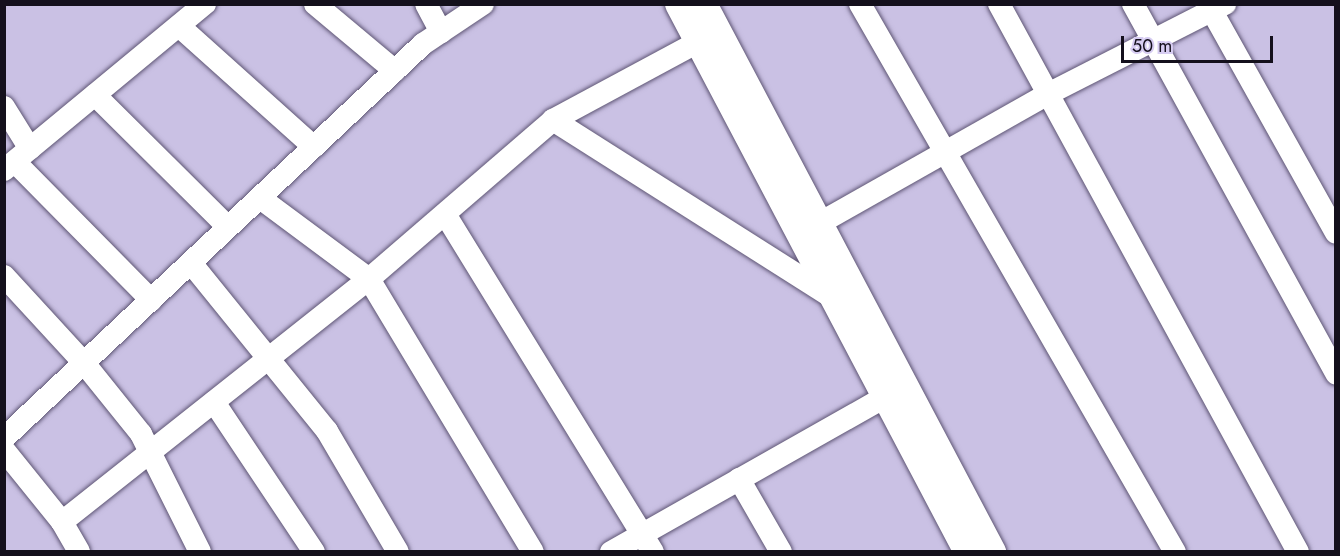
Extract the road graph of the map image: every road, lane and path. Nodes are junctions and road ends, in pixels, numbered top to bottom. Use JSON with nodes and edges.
{"nodes":[{"id":1,"x":205,"y":4,"type":"edge"},
{"id":2,"x":315,"y":4,"type":"edge"},
{"id":3,"x":426,"y":4,"type":"edge"},
{"id":4,"x":483,"y":4,"type":"edge"},
{"id":5,"x":679,"y":4,"type":"edge"},
{"id":6,"x":703,"y":4,"type":"edge"},
{"id":7,"x":860,"y":4,"type":"edge"},
{"id":8,"x":999,"y":4,"type":"edge"},
{"id":9,"x":1133,"y":4,"type":"edge"},
{"id":10,"x":1215,"y":7,"type":"edge"},
{"id":11,"x":179,"y":27,"type":"junction"},
{"id":12,"x":441,"y":32,"type":"junction"},
{"id":13,"x":698,"y":42,"type":"junction"},
{"id":14,"x":1153,"y":42,"type":"junction"},
{"id":15,"x":395,"y":71,"type":"junction"},
{"id":16,"x":1048,"y":94,"type":"junction"},
{"id":17,"x":95,"y":95,"type":"junction"},
{"id":18,"x":4,"y":107,"type":"edge"},
{"id":19,"x":553,"y":120,"type":"junction"},
{"id":20,"x":314,"y":147,"type":"junction"},
{"id":21,"x":943,"y":154,"type":"junction"},
{"id":22,"x":16,"y":160,"type":"edge"},
{"id":23,"x":260,"y":198,"type":"junction"},
{"id":24,"x":445,"y":213,"type":"junction"},
{"id":25,"x":228,"y":227,"type":"junction"},
{"id":26,"x":812,"y":228,"type":"junction"},
{"id":27,"x":1335,"y":233,"type":"edge"},
{"id":28,"x":190,"y":263,"type":"junction"},
{"id":29,"x":4,"y":276,"type":"edge"},
{"id":30,"x":369,"y":279,"type":"junction"},
{"id":31,"x":835,"y":299,"type":"junction"},
{"id":32,"x":151,"y":300,"type":"junction"},
{"id":33,"x":269,"y":359,"type":"junction"},
{"id":34,"x":84,"y":363,"type":"junction"},
{"id":35,"x":1335,"y":374,"type":"edge"},
{"id":36,"x":885,"y":397,"type":"junction"},
{"id":37,"x":214,"y":402,"type":"junction"},
{"id":38,"x":4,"y":438,"type":"edge"},
{"id":39,"x":4,"y":450,"type":"edge"},
{"id":40,"x":151,"y":452,"type":"junction"},
{"id":41,"x":739,"y":479,"type":"junction"},
{"id":42,"x":941,"y":479,"type":"junction"},
{"id":43,"x":62,"y":522,"type":"junction"},
{"id":44,"x":648,"y":543,"type":"edge"},
{"id":45,"x":79,"y":552,"type":"edge"},
{"id":46,"x":200,"y":552,"type":"edge"},
{"id":47,"x":314,"y":552,"type":"edge"},
{"id":48,"x":398,"y":552,"type":"edge"},
{"id":49,"x":533,"y":552,"type":"edge"},
{"id":50,"x":611,"y":552,"type":"edge"},
{"id":51,"x":781,"y":552,"type":"edge"},
{"id":52,"x":968,"y":552,"type":"edge"},
{"id":53,"x":992,"y":552,"type":"edge"},
{"id":54,"x":1175,"y":552,"type":"edge"},
{"id":55,"x":1298,"y":552,"type":"edge"}],
"edges":[{"from":1,"to":11,"type":"street"},
{"from":2,"to":15,"type":"street"},
{"from":3,"to":12,"type":"street"},
{"from":4,"to":12,"type":"street"},
{"from":5,"to":13,"type":"street"},
{"from":6,"to":26,"type":"street"},
{"from":7,"to":21,"type":"street"},
{"from":8,"to":16,"type":"street"},
{"from":9,"to":14,"type":"street"},
{"from":10,"to":14,"type":"street"},
{"from":10,"to":27,"type":"street"},
{"from":11,"to":17,"type":"street"},
{"from":11,"to":20,"type":"street"},
{"from":12,"to":15,"type":"street"},
{"from":13,"to":19,"type":"street"},
{"from":13,"to":26,"type":"street"},
{"from":14,"to":16,"type":"street"},
{"from":14,"to":35,"type":"street"},
{"from":15,"to":20,"type":"street"},
{"from":16,"to":21,"type":"street"},
{"from":16,"to":55,"type":"street"},
{"from":17,"to":22,"type":"street"},
{"from":17,"to":25,"type":"street"},
{"from":18,"to":22,"type":"street"},
{"from":19,"to":24,"type":"street"},
{"from":19,"to":31,"type":"street"},
{"from":20,"to":23,"type":"street"},
{"from":21,"to":26,"type":"street"},
{"from":21,"to":54,"type":"street"},
{"from":22,"to":32,"type":"street"},
{"from":23,"to":25,"type":"street"},
{"from":23,"to":30,"type":"street"},
{"from":24,"to":30,"type":"street"},
{"from":24,"to":44,"type":"street"},
{"from":25,"to":28,"type":"street"},
{"from":26,"to":31,"type":"street"},
{"from":26,"to":42,"type":"street"},
{"from":28,"to":32,"type":"street"},
{"from":28,"to":33,"type":"street"},
{"from":29,"to":34,"type":"street"},
{"from":30,"to":33,"type":"street"},
{"from":30,"to":49,"type":"street"},
{"from":31,"to":36,"type":"street"},
{"from":32,"to":34,"type":"street"},
{"from":33,"to":37,"type":"street"},
{"from":33,"to":48,"type":"street"},
{"from":34,"to":38,"type":"street"},
{"from":34,"to":40,"type":"street"},
{"from":36,"to":41,"type":"street"},
{"from":36,"to":42,"type":"street"},
{"from":37,"to":40,"type":"street"},
{"from":37,"to":47,"type":"street"},
{"from":39,"to":43,"type":"street"},
{"from":40,"to":43,"type":"street"},
{"from":40,"to":46,"type":"street"},
{"from":41,"to":44,"type":"street"},
{"from":41,"to":51,"type":"street"},
{"from":42,"to":52,"type":"street"},
{"from":42,"to":53,"type":"street"},
{"from":43,"to":45,"type":"street"},
{"from":44,"to":50,"type":"street"}]}
